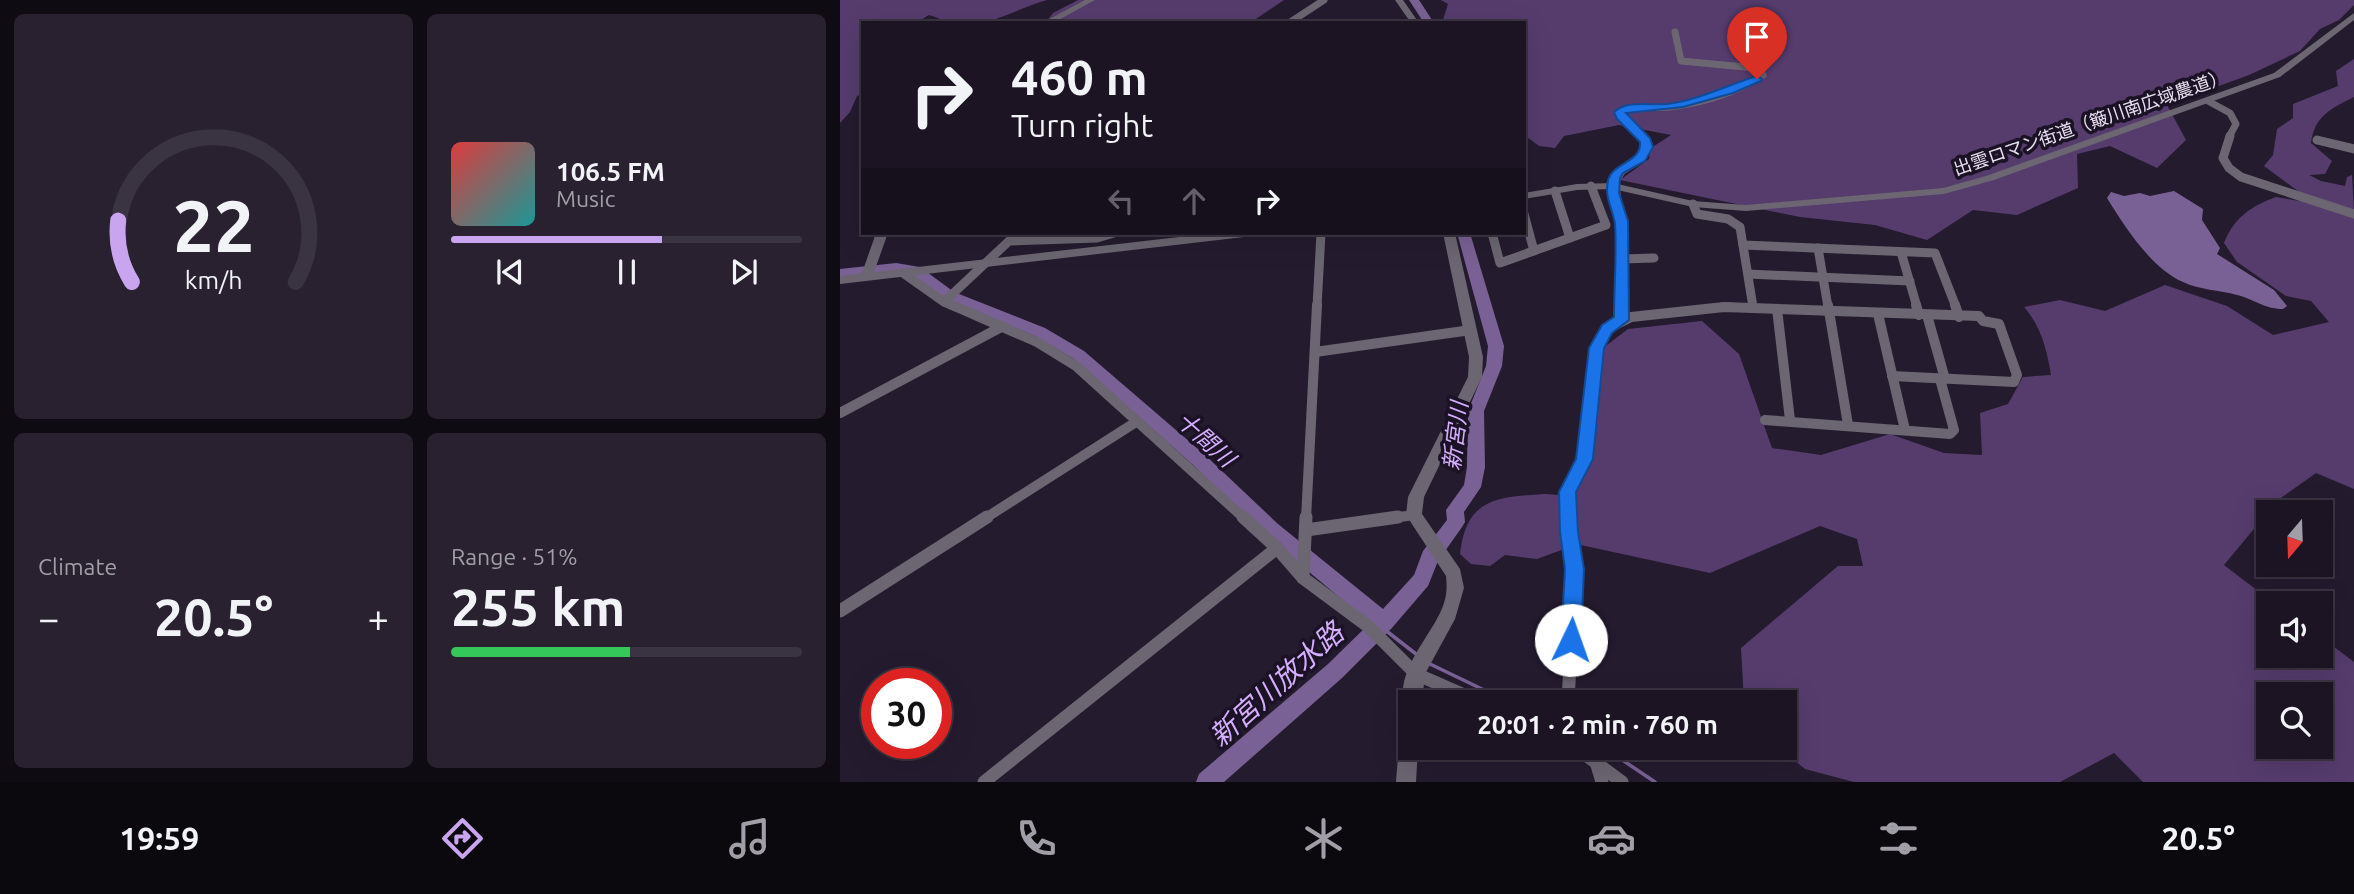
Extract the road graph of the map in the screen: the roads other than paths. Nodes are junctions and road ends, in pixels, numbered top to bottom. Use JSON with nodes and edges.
{"nodes":[{"id":1,"x":1091,"y":0,"type":"edge"},
{"id":2,"x":1324,"y":0,"type":"edge"},
{"id":3,"x":1399,"y":0,"type":"edge"},
{"id":4,"x":2354,"y":16,"type":"edge"},
{"id":5,"x":1050,"y":21,"type":"edge"},
{"id":6,"x":1292,"y":21,"type":"edge"},
{"id":7,"x":1414,"y":21,"type":"edge"},
{"id":8,"x":1675,"y":32,"type":"dead end"},
{"id":9,"x":2207,"y":101,"type":"junction"},
{"id":10,"x":2317,"y":140,"type":"dead end"},
{"id":11,"x":2354,"y":149,"type":"edge"},
{"id":12,"x":1591,"y":186,"type":"junction"},
{"id":13,"x":1613,"y":186,"type":"junction"},
{"id":14,"x":1555,"y":191,"type":"junction"},
{"id":15,"x":1526,"y":196,"type":"edge"},
{"id":16,"x":1693,"y":204,"type":"junction"},
{"id":17,"x":2354,"y":214,"type":"edge"},
{"id":18,"x":1526,"y":221,"type":"edge"},
{"id":19,"x":881,"y":235,"type":"edge"},
{"id":20,"x":1107,"y":235,"type":"edge"},
{"id":21,"x":1226,"y":235,"type":"edge"},
{"id":22,"x":1321,"y":235,"type":"edge"},
{"id":23,"x":1450,"y":235,"type":"edge"},
{"id":24,"x":1493,"y":235,"type":"edge"},
{"id":25,"x":1570,"y":238,"type":"junction"},
{"id":26,"x":1743,"y":245,"type":"junction"},
{"id":27,"x":1818,"y":248,"type":"junction"},
{"id":28,"x":1534,"y":251,"type":"junction"},
{"id":29,"x":1901,"y":252,"type":"junction"},
{"id":30,"x":1654,"y":258,"type":"dead end"},
{"id":31,"x":1622,"y":259,"type":"junction"},
{"id":32,"x":986,"y":262,"type":"junction"},
{"id":33,"x":903,"y":273,"type":"junction"},
{"id":34,"x":1748,"y":274,"type":"junction"},
{"id":35,"x":866,"y":278,"type":"junction"},
{"id":36,"x":1822,"y":278,"type":"junction"},
{"id":37,"x":840,"y":280,"type":"edge"},
{"id":38,"x":1910,"y":281,"type":"junction"},
{"id":39,"x":944,"y":302,"type":"junction"},
{"id":40,"x":1753,"y":307,"type":"junction"},
{"id":41,"x":1777,"y":309,"type":"junction"},
{"id":42,"x":1828,"y":311,"type":"junction"},
{"id":43,"x":1878,"y":314,"type":"junction"},
{"id":44,"x":1923,"y":315,"type":"junction"},
{"id":45,"x":1959,"y":317,"type":"junction"},
{"id":46,"x":1622,"y":320,"type":"junction"},
{"id":47,"x":1003,"y":326,"type":"junction"},
{"id":48,"x":1471,"y":330,"type":"junction"},
{"id":49,"x":1315,"y":352,"type":"junction"},
{"id":50,"x":1892,"y":376,"type":"junction"},
{"id":51,"x":1942,"y":379,"type":"junction"},
{"id":52,"x":840,"y":413,"type":"edge"},
{"id":53,"x":1765,"y":419,"type":"dead end"},
{"id":54,"x":1790,"y":420,"type":"junction"},
{"id":55,"x":1136,"y":422,"type":"junction"},
{"id":56,"x":1848,"y":425,"type":"junction"},
{"id":57,"x":1905,"y":430,"type":"junction"},
{"id":58,"x":1414,"y":515,"type":"junction"},
{"id":59,"x":1306,"y":530,"type":"junction"},
{"id":60,"x":1277,"y":548,"type":"junction"},
{"id":61,"x":1303,"y":578,"type":"junction"},
{"id":62,"x":840,"y":611,"type":"edge"},
{"id":63,"x":1416,"y":674,"type":"junction"},
{"id":64,"x":1414,"y":690,"type":"edge"},
{"id":65,"x":1453,"y":690,"type":"edge"},
{"id":66,"x":1570,"y":690,"type":"edge"},
{"id":67,"x":1408,"y":760,"type":"edge"},
{"id":68,"x":1593,"y":760,"type":"edge"},
{"id":69,"x":1596,"y":762,"type":"junction"},
{"id":70,"x":984,"y":782,"type":"edge"},
{"id":71,"x":1406,"y":782,"type":"edge"},
{"id":72,"x":1602,"y":782,"type":"edge"},
{"id":73,"x":1622,"y":782,"type":"edge"}],
"edges":[{"from":1,"to":5,"type":"street"},
{"from":2,"to":6,"type":"street"},
{"from":3,"to":7,"type":"street"},
{"from":4,"to":9,"type":"street","name":"出雲ロマン街道（簸川南広域農道）"},
{"from":8,"to":13,"type":"street"},
{"from":9,"to":16,"type":"street","name":"出雲ロマン街道（簸川南広域農道）"},
{"from":9,"to":17,"type":"street"},
{"from":10,"to":11,"type":"street"},
{"from":12,"to":13,"type":"street","name":"出雲ロマン街道（簸川南広域農道）"},
{"from":12,"to":14,"type":"street","name":"出雲ロマン街道（簸川南広域農道）"},
{"from":12,"to":25,"type":"street"},
{"from":13,"to":16,"type":"street","name":"出雲ロマン街道（簸川南広域農道）"},
{"from":13,"to":31,"type":"street"},
{"from":14,"to":15,"type":"street","name":"出雲ロマン街道（簸川南広域農道）"},
{"from":14,"to":25,"type":"street"},
{"from":16,"to":26,"type":"street"},
{"from":18,"to":28,"type":"street"},
{"from":19,"to":35,"type":"street"},
{"from":20,"to":32,"type":"street"},
{"from":21,"to":32,"type":"street"},
{"from":22,"to":49,"type":"street"},
{"from":23,"to":48,"type":"street"},
{"from":24,"to":28,"type":"street"},
{"from":25,"to":28,"type":"street"},
{"from":26,"to":27,"type":"street"},
{"from":26,"to":34,"type":"street"},
{"from":27,"to":29,"type":"street"},
{"from":27,"to":36,"type":"street"},
{"from":29,"to":38,"type":"street"},
{"from":29,"to":45,"type":"street"},
{"from":30,"to":31,"type":"street"},
{"from":31,"to":46,"type":"street"},
{"from":32,"to":33,"type":"street"},
{"from":32,"to":39,"type":"street"},
{"from":33,"to":35,"type":"street"},
{"from":33,"to":39,"type":"street"},
{"from":34,"to":36,"type":"street"},
{"from":34,"to":40,"type":"street"},
{"from":35,"to":37,"type":"street"},
{"from":36,"to":38,"type":"street"},
{"from":36,"to":42,"type":"street"},
{"from":38,"to":44,"type":"street"},
{"from":39,"to":47,"type":"street"},
{"from":40,"to":41,"type":"street"},
{"from":40,"to":46,"type":"street"},
{"from":41,"to":42,"type":"street"},
{"from":41,"to":54,"type":"street"},
{"from":42,"to":43,"type":"street"},
{"from":42,"to":56,"type":"street"},
{"from":43,"to":44,"type":"street"},
{"from":43,"to":50,"type":"street"},
{"from":44,"to":45,"type":"street"},
{"from":44,"to":51,"type":"street"},
{"from":45,"to":51,"type":"street"},
{"from":46,"to":66,"type":"street"},
{"from":47,"to":52,"type":"street"},
{"from":47,"to":55,"type":"street"},
{"from":48,"to":49,"type":"street"},
{"from":48,"to":58,"type":"street"},
{"from":49,"to":59,"type":"street"},
{"from":50,"to":51,"type":"street"},
{"from":50,"to":57,"type":"street"},
{"from":51,"to":57,"type":"street"},
{"from":53,"to":54,"type":"street"},
{"from":54,"to":56,"type":"street"},
{"from":55,"to":60,"type":"street"},
{"from":55,"to":62,"type":"street"},
{"from":56,"to":57,"type":"street"},
{"from":58,"to":59,"type":"street"},
{"from":58,"to":63,"type":"street"},
{"from":59,"to":61,"type":"street"},
{"from":60,"to":61,"type":"street"},
{"from":60,"to":70,"type":"street"},
{"from":61,"to":63,"type":"street"},
{"from":63,"to":64,"type":"street"},
{"from":63,"to":65,"type":"street"},
{"from":67,"to":71,"type":"street"},
{"from":68,"to":69,"type":"street"},
{"from":69,"to":72,"type":"street"},
{"from":69,"to":73,"type":"street"}]}
